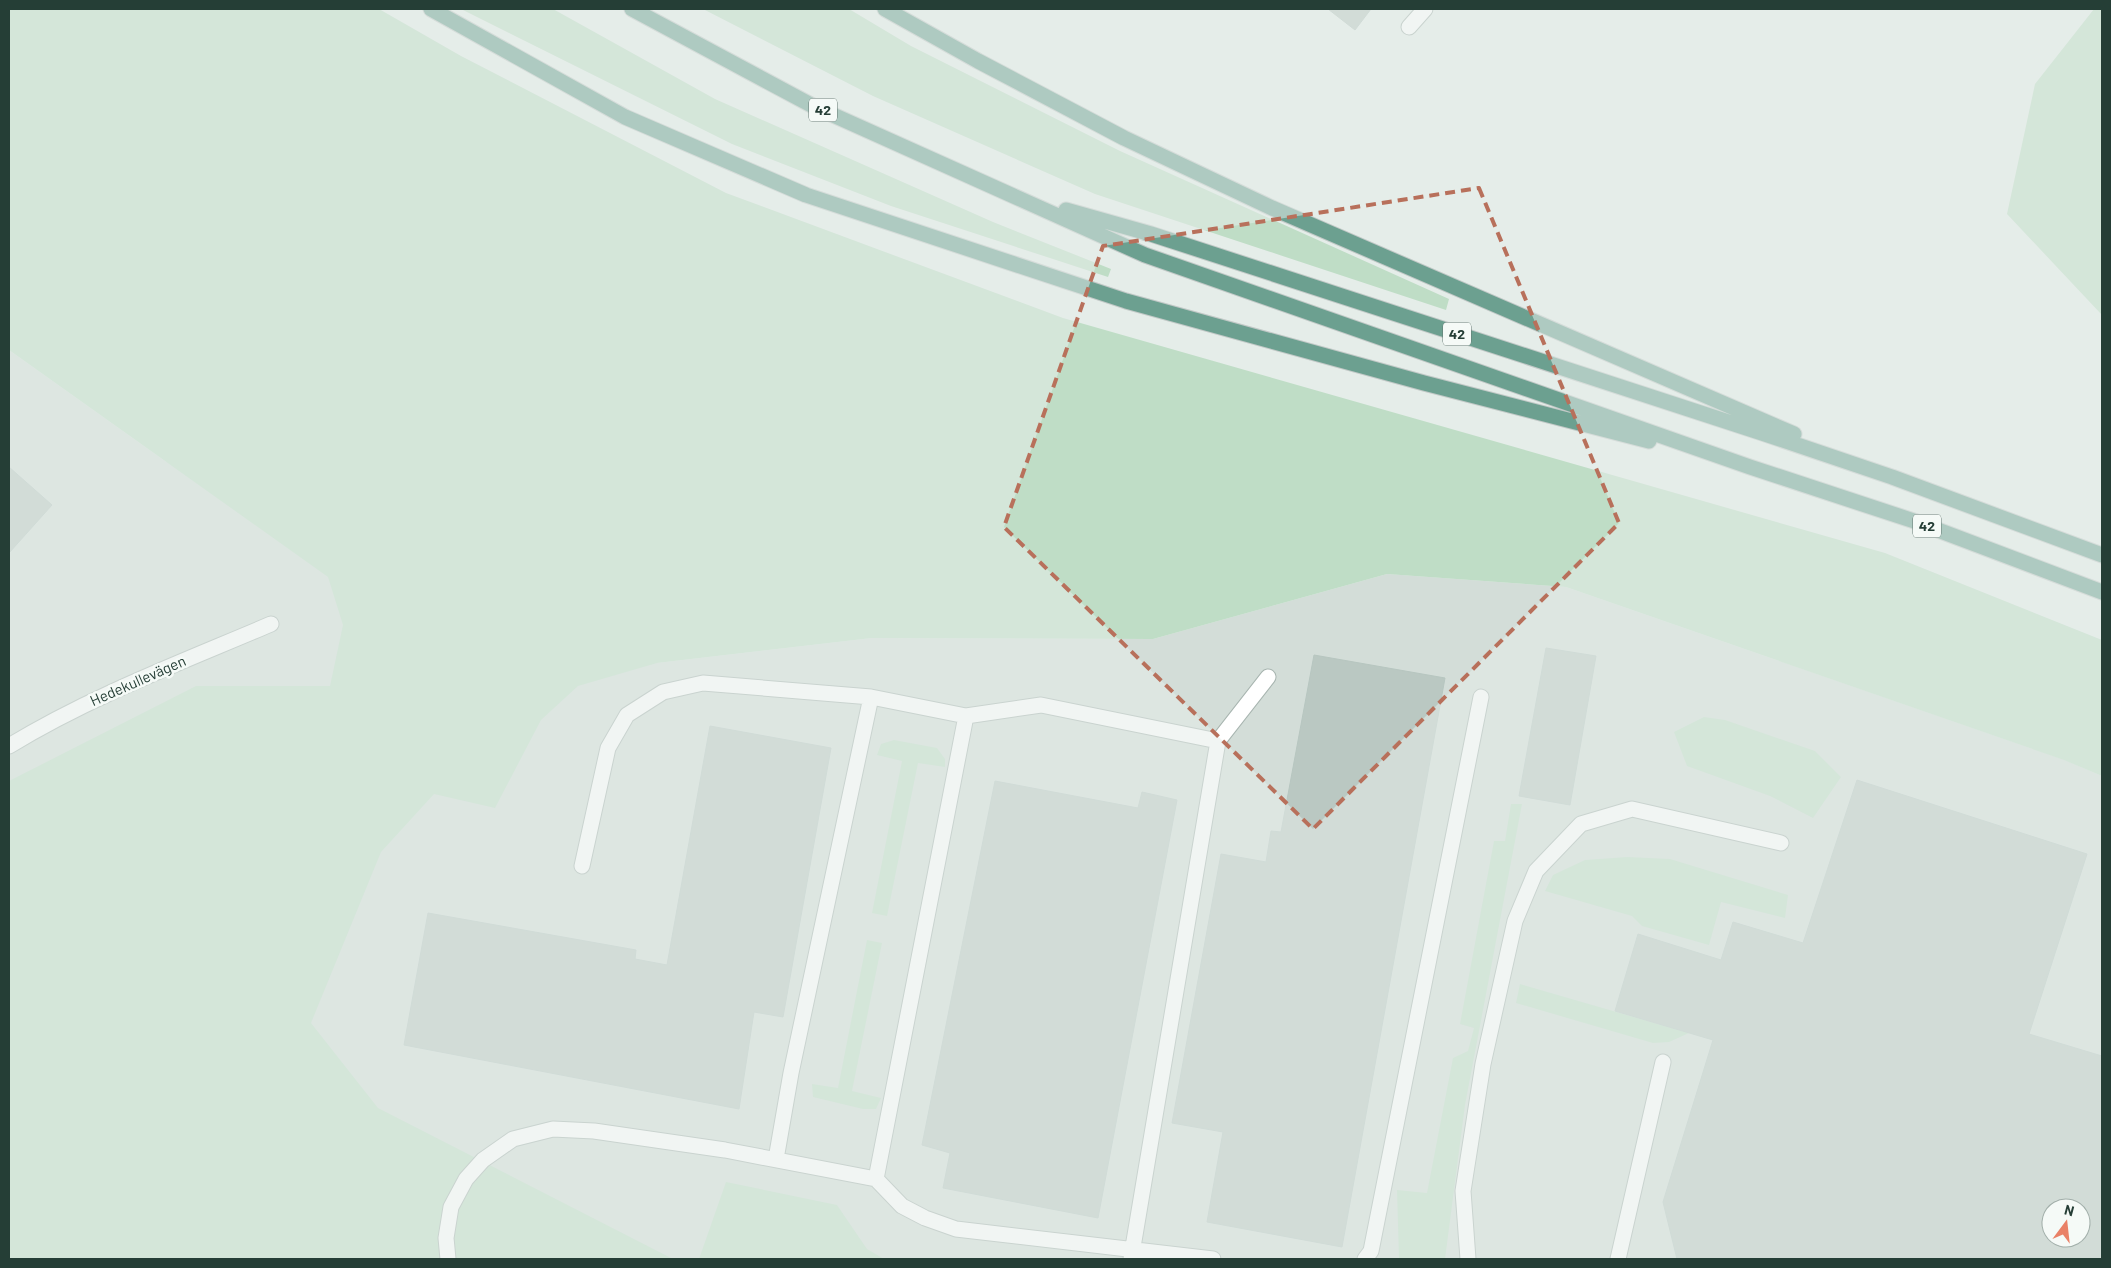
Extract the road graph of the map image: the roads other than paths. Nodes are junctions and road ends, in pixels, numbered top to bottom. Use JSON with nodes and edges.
{"nodes":[{"id":1,"x":431,"y":9,"type":"edge"},
{"id":2,"x":632,"y":9,"type":"edge"},
{"id":3,"x":885,"y":9,"type":"edge"},
{"id":4,"x":1425,"y":9,"type":"edge"},
{"id":5,"x":1409,"y":27,"type":"dead end"},
{"id":6,"x":1021,"y":198,"type":"junction"},
{"id":7,"x":1750,"y":467,"type":"junction"},
{"id":8,"x":1892,"y":477,"type":"junction"},
{"id":9,"x":2102,"y":555,"type":"edge"},
{"id":10,"x":2102,"y":592,"type":"edge"},
{"id":11,"x":270,"y":624,"type":"dead end"},
{"id":12,"x":1268,"y":677,"type":"dead end"},
{"id":13,"x":871,"y":697,"type":"junction"},
{"id":14,"x":1481,"y":697,"type":"dead end"},
{"id":15,"x":966,"y":716,"type":"junction"},
{"id":16,"x":1218,"y":741,"type":"junction"},
{"id":17,"x":9,"y":746,"type":"edge"},
{"id":18,"x":1781,"y":843,"type":"dead end"},
{"id":19,"x":582,"y":866,"type":"dead end"},
{"id":20,"x":1663,"y":1062,"type":"dead end"},
{"id":21,"x":776,"y":1159,"type":"junction"},
{"id":22,"x":876,"y":1179,"type":"junction"},
{"id":23,"x":1132,"y":1255,"type":"edge"},
{"id":24,"x":448,"y":1259,"type":"edge"},
{"id":25,"x":1213,"y":1259,"type":"edge"},
{"id":26,"x":1365,"y":1259,"type":"edge"},
{"id":27,"x":1468,"y":1259,"type":"edge"},
{"id":28,"x":1618,"y":1259,"type":"edge"}],
"edges":[{"from":1,"to":7,"type":"main road"},
{"from":2,"to":6,"type":"main road","number":"42"},
{"from":3,"to":8,"type":"main road"},
{"from":4,"to":5,"type":"street"},
{"from":6,"to":7,"type":"main road","number":"42"},
{"from":6,"to":8,"type":"main road","number":"42"},
{"from":7,"to":10,"type":"main road","number":"42"},
{"from":8,"to":9,"type":"main road","number":"42"},
{"from":11,"to":17,"type":"street","name":"Hedekullevägen"},
{"from":12,"to":16,"type":"street"},
{"from":13,"to":15,"type":"street"},
{"from":13,"to":19,"type":"street"},
{"from":13,"to":21,"type":"street"},
{"from":14,"to":26,"type":"street"},
{"from":15,"to":16,"type":"street"},
{"from":15,"to":22,"type":"street"},
{"from":16,"to":23,"type":"street"},
{"from":18,"to":27,"type":"street"},
{"from":20,"to":28,"type":"street"},
{"from":21,"to":22,"type":"street"},
{"from":21,"to":24,"type":"street"},
{"from":22,"to":23,"type":"street"},
{"from":23,"to":25,"type":"street"}]}
